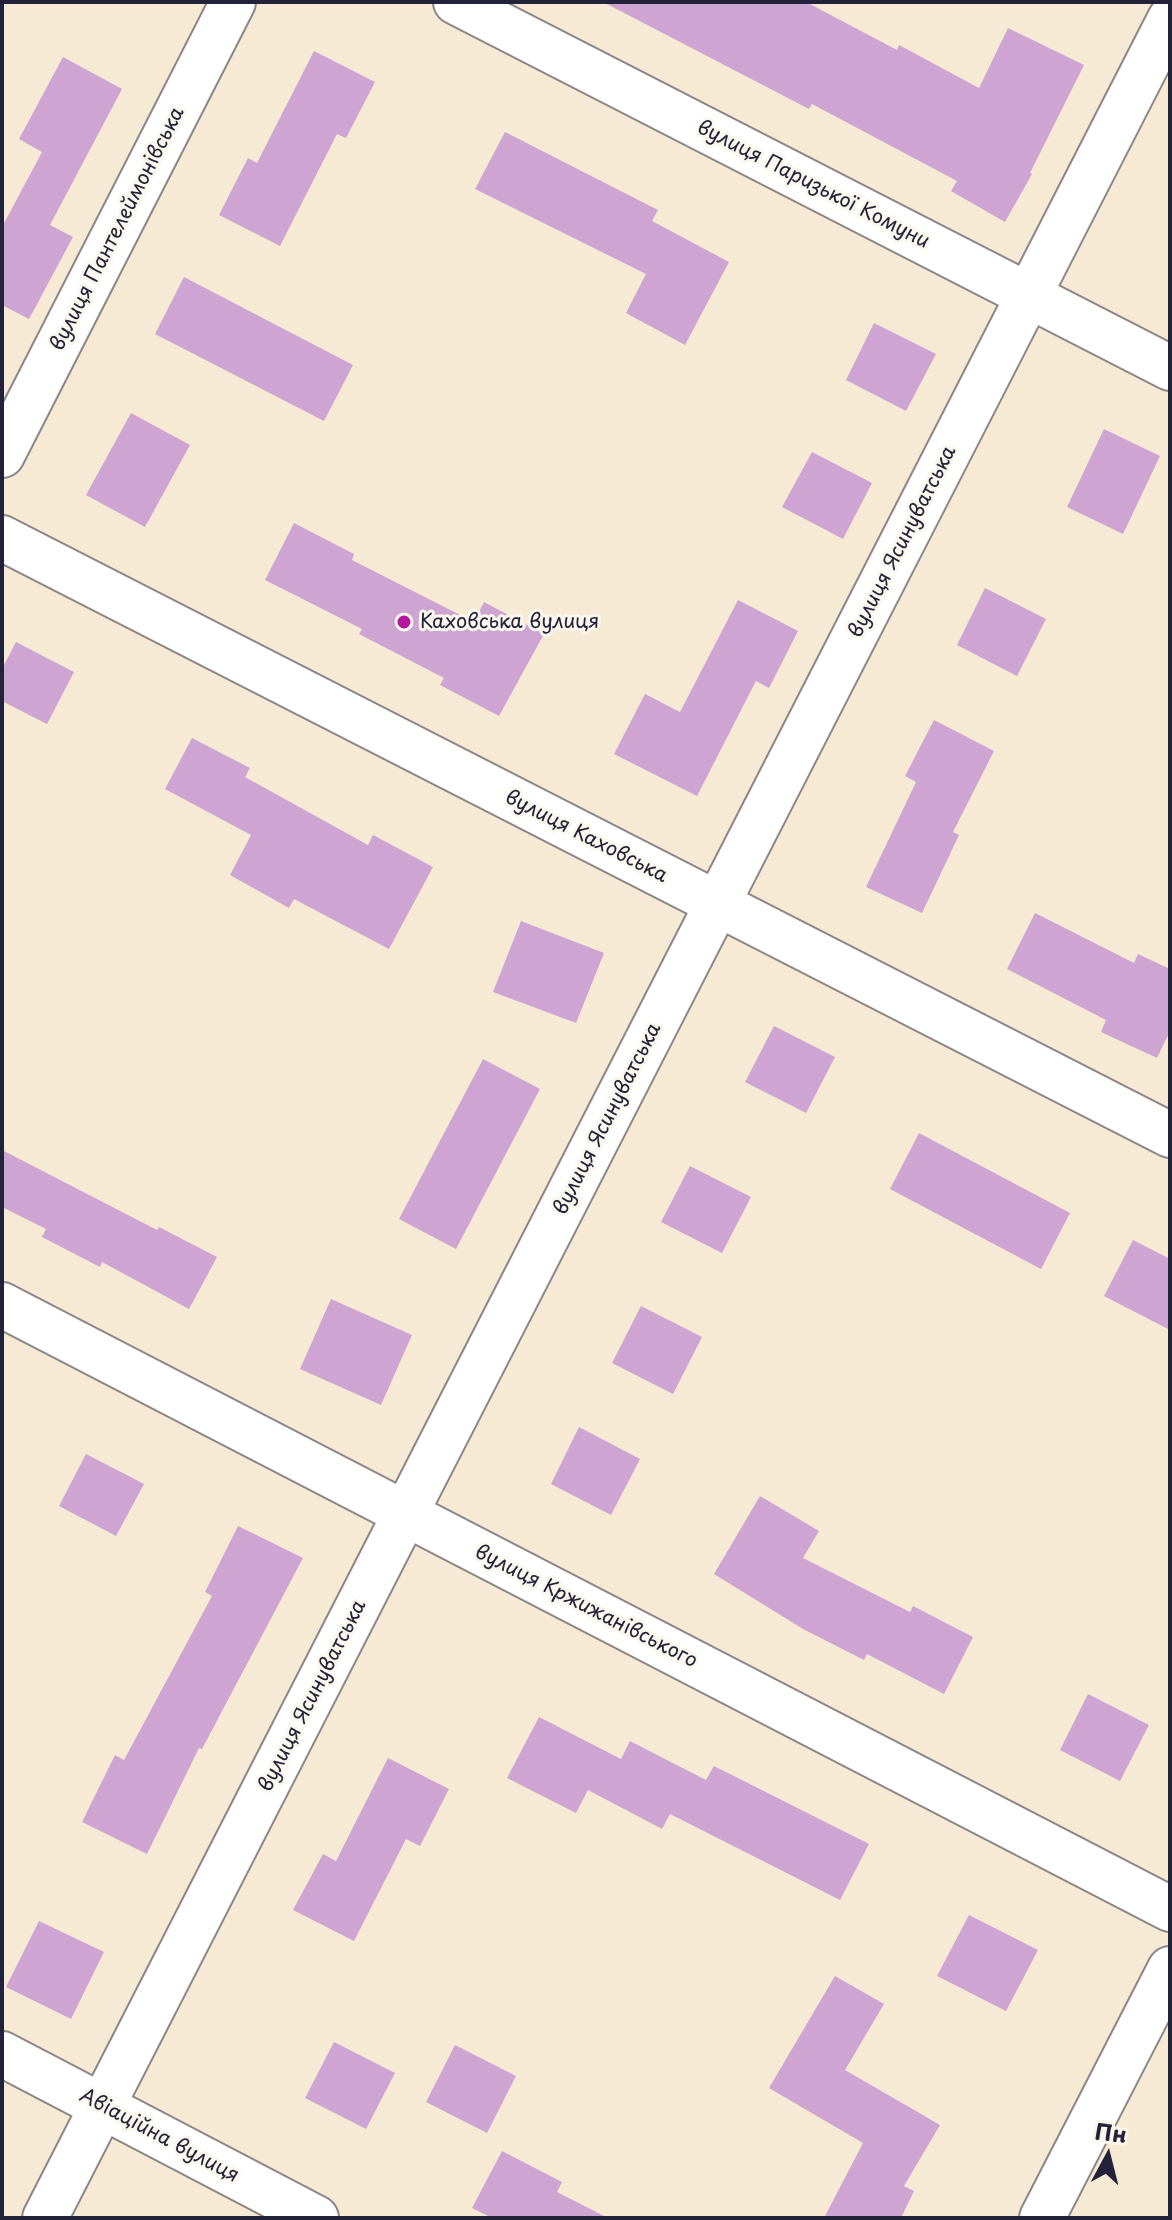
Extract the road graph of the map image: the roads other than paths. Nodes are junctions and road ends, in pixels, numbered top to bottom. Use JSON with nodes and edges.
{"nodes":[{"id":1,"x":233,"y":2,"type":"edge"},
{"id":2,"x":456,"y":2,"type":"edge"},
{"id":3,"x":1170,"y":19,"type":"edge"},
{"id":4,"x":1028,"y":296,"type":"junction"},
{"id":5,"x":1170,"y":368,"type":"edge"},
{"id":6,"x":2,"y":455,"type":"edge"},
{"id":7,"x":2,"y":538,"type":"edge"},
{"id":8,"x":718,"y":904,"type":"junction"},
{"id":9,"x":1170,"y":1135,"type":"edge"},
{"id":10,"x":2,"y":1305,"type":"edge"},
{"id":11,"x":406,"y":1514,"type":"junction"},
{"id":12,"x":1170,"y":1909,"type":"edge"},
{"id":13,"x":1170,"y":1969,"type":"edge"},
{"id":14,"x":2,"y":2054,"type":"edge"},
{"id":15,"x":103,"y":2106,"type":"junction"},
{"id":16,"x":45,"y":2218,"type":"edge"},
{"id":17,"x":316,"y":2218,"type":"edge"},
{"id":18,"x":1042,"y":2218,"type":"edge"}],
"edges":[{"from":1,"to":6,"type":"street","name":"вулиця Пантелеймонівська"},
{"from":2,"to":4,"type":"street","name":"вулиця Паризької Комуни"},
{"from":3,"to":4,"type":"street","name":"вулиця Ясинуватська"},
{"from":4,"to":5,"type":"street","name":"вулиця Паризької Комуни"},
{"from":4,"to":8,"type":"street","name":"вулиця Ясинуватська"},
{"from":7,"to":8,"type":"street","name":"вулиця Каховська"},
{"from":8,"to":9,"type":"street","name":"вулиця Каховська"},
{"from":8,"to":11,"type":"street","name":"вулиця Ясинуватська"},
{"from":10,"to":11,"type":"street","name":"вулиця Кржижанівського"},
{"from":11,"to":12,"type":"street","name":"вулиця Кржижанівського"},
{"from":11,"to":15,"type":"street","name":"вулиця Ясинуватська"},
{"from":13,"to":18,"type":"street"},
{"from":14,"to":15,"type":"street","name":"Авіаційна вулиця"},
{"from":15,"to":16,"type":"street","name":"вулиця Ясинуватська"},
{"from":15,"to":17,"type":"street","name":"Авіаційна вулиця"}]}
